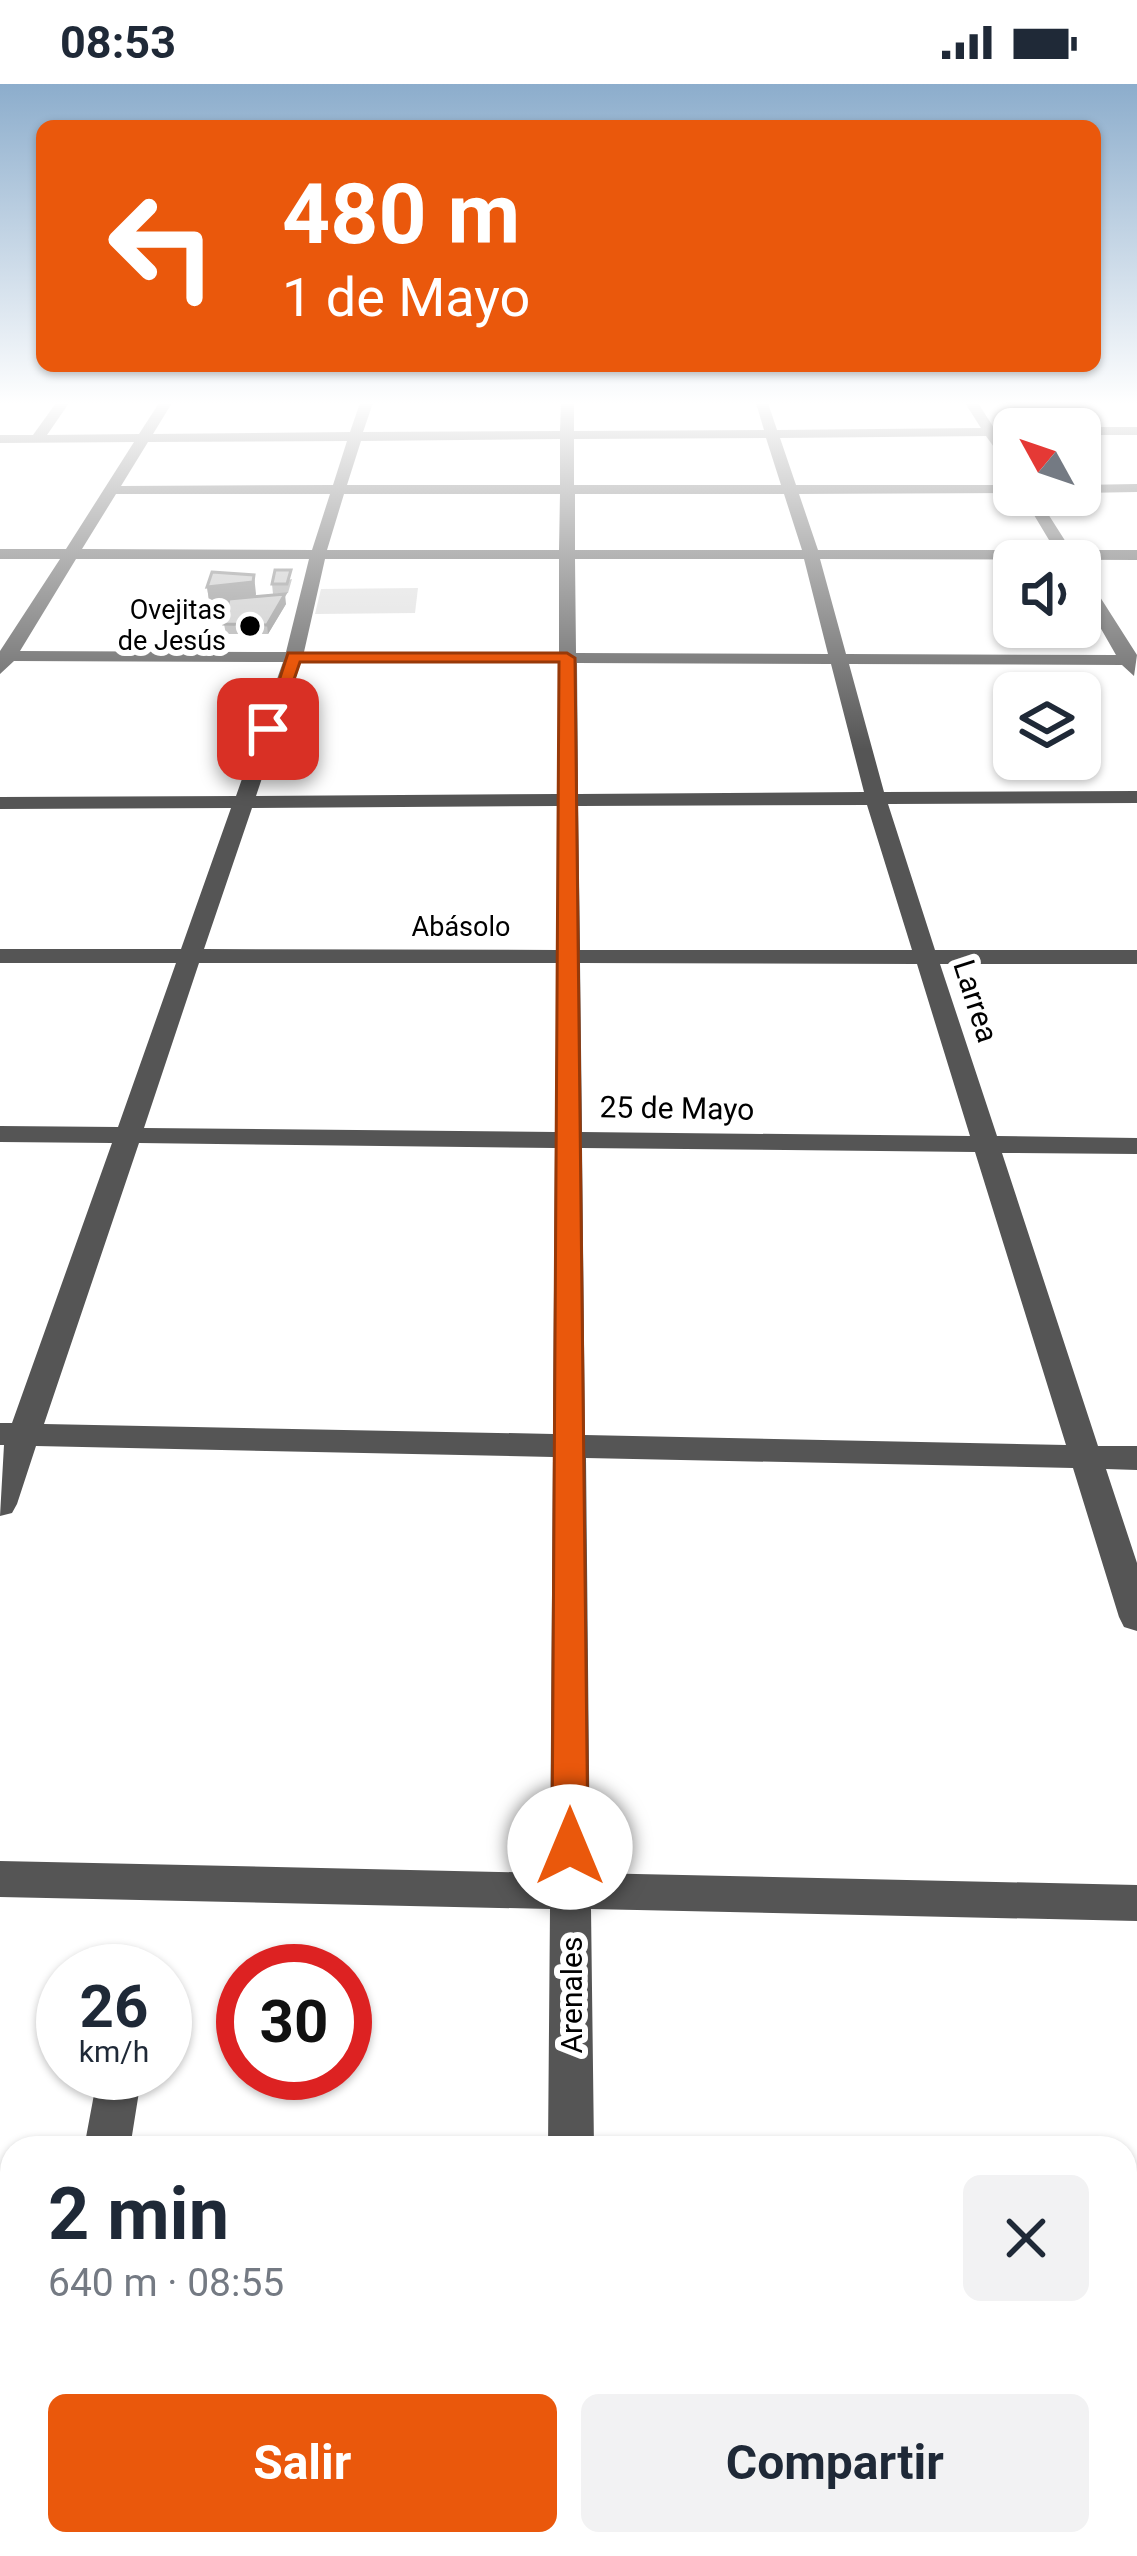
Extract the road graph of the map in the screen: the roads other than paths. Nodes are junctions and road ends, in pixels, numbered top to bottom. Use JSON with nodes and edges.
{"nodes":[{"id":1,"x":93,"y":518,"type":"edge"},
{"id":2,"x":329,"y":518,"type":"edge"},
{"id":3,"x":567,"y":518,"type":"edge"},
{"id":4,"x":799,"y":518,"type":"edge"},
{"id":5,"x":0,"y":554,"type":"edge"},
{"id":6,"x":71,"y":554,"type":"junction"},
{"id":7,"x":318,"y":554,"type":"junction"},
{"id":8,"x":567,"y":554,"type":"junction"},
{"id":9,"x":811,"y":554,"type":"junction"},
{"id":10,"x":1137,"y":555,"type":"edge"},
{"id":11,"x":993,"y":557,"type":"edge"},
{"id":12,"x":1101,"y":557,"type":"edge"},
{"id":13,"x":1101,"y":612,"type":"edge"},
{"id":14,"x":293,"y":657,"type":"junction"},
{"id":15,"x":567,"y":658,"type":"junction"},
{"id":16,"x":839,"y":659,"type":"junction"},
{"id":17,"x":3,"y":660,"type":"edge"},
{"id":18,"x":1134,"y":665,"type":"edge"},
{"id":19,"x":1137,"y":797,"type":"edge"},
{"id":20,"x":876,"y":800,"type":"junction"},
{"id":21,"x":568,"y":801,"type":"junction"},
{"id":22,"x":243,"y":802,"type":"junction"},
{"id":23,"x":0,"y":803,"type":"edge"},
{"id":24,"x":0,"y":956,"type":"edge"},
{"id":25,"x":190,"y":956,"type":"junction"},
{"id":26,"x":1137,"y":957,"type":"edge"},
{"id":27,"x":568,"y":958,"type":"junction"},
{"id":28,"x":928,"y":958,"type":"junction"},
{"id":29,"x":0,"y":1134,"type":"edge"},
{"id":30,"x":129,"y":1135,"type":"junction"},
{"id":31,"x":569,"y":1140,"type":"junction"},
{"id":32,"x":987,"y":1144,"type":"junction"},
{"id":33,"x":1137,"y":1146,"type":"edge"},
{"id":34,"x":12,"y":1434,"type":"edge"},
{"id":35,"x":569,"y":1450,"type":"junction"},
{"id":36,"x":1088,"y":1458,"type":"junction"},
{"id":37,"x":1137,"y":1458,"type":"edge"},
{"id":38,"x":0,"y":1504,"type":"edge"},
{"id":39,"x":1137,"y":1617,"type":"edge"},
{"id":40,"x":0,"y":1879,"type":"edge"},
{"id":41,"x":571,"y":1891,"type":"junction"},
{"id":42,"x":1137,"y":1903,"type":"edge"},
{"id":43,"x":115,"y":2100,"type":"edge"},
{"id":44,"x":109,"y":2136,"type":"edge"},
{"id":45,"x":571,"y":2136,"type":"edge"}],
"edges":[{"from":1,"to":6,"type":"street"},
{"from":2,"to":7,"type":"street"},
{"from":3,"to":8,"type":"street","name":"Arenales"},
{"from":4,"to":9,"type":"street","name":"Larrea"},
{"from":5,"to":6,"type":"street"},
{"from":6,"to":7,"type":"street"},
{"from":6,"to":17,"type":"street"},
{"from":7,"to":8,"type":"street"},
{"from":7,"to":14,"type":"street"},
{"from":8,"to":9,"type":"street"},
{"from":8,"to":15,"type":"street","name":"Arenales"},
{"from":9,"to":11,"type":"street"},
{"from":9,"to":16,"type":"street","name":"Larrea"},
{"from":10,"to":12,"type":"street"},
{"from":13,"to":18,"type":"street"},
{"from":14,"to":15,"type":"street"},
{"from":14,"to":17,"type":"street"},
{"from":14,"to":22,"type":"street"},
{"from":15,"to":16,"type":"street"},
{"from":15,"to":21,"type":"street","name":"Arenales"},
{"from":16,"to":18,"type":"street"},
{"from":16,"to":20,"type":"street","name":"Larrea"},
{"from":19,"to":20,"type":"street"},
{"from":20,"to":21,"type":"street"},
{"from":20,"to":28,"type":"street","name":"Larrea"},
{"from":21,"to":22,"type":"street"},
{"from":21,"to":27,"type":"street","name":"Arenales"},
{"from":22,"to":23,"type":"street"},
{"from":22,"to":25,"type":"street"},
{"from":24,"to":25,"type":"street","name":"Abásolo"},
{"from":25,"to":27,"type":"street","name":"Abásolo"},
{"from":25,"to":30,"type":"street"},
{"from":26,"to":28,"type":"street","name":"Abásolo"},
{"from":27,"to":28,"type":"street","name":"Abásolo"},
{"from":27,"to":31,"type":"street","name":"Arenales"},
{"from":28,"to":32,"type":"street","name":"Larrea"},
{"from":29,"to":30,"type":"street","name":"25 de Mayo"},
{"from":30,"to":31,"type":"street","name":"25 de Mayo"},
{"from":30,"to":34,"type":"street"},
{"from":31,"to":32,"type":"street","name":"25 de Mayo"},
{"from":31,"to":35,"type":"street","name":"Arenales"},
{"from":32,"to":33,"type":"street","name":"25 de Mayo"},
{"from":32,"to":36,"type":"street","name":"Larrea"},
{"from":34,"to":35,"type":"street"},
{"from":34,"to":38,"type":"street"},
{"from":35,"to":36,"type":"street"},
{"from":35,"to":41,"type":"street","name":"Arenales"},
{"from":36,"to":37,"type":"street"},
{"from":36,"to":39,"type":"street","name":"Larrea"},
{"from":40,"to":41,"type":"street"},
{"from":41,"to":42,"type":"street"},
{"from":41,"to":45,"type":"street","name":"Arenales"},
{"from":43,"to":44,"type":"street"}]}
